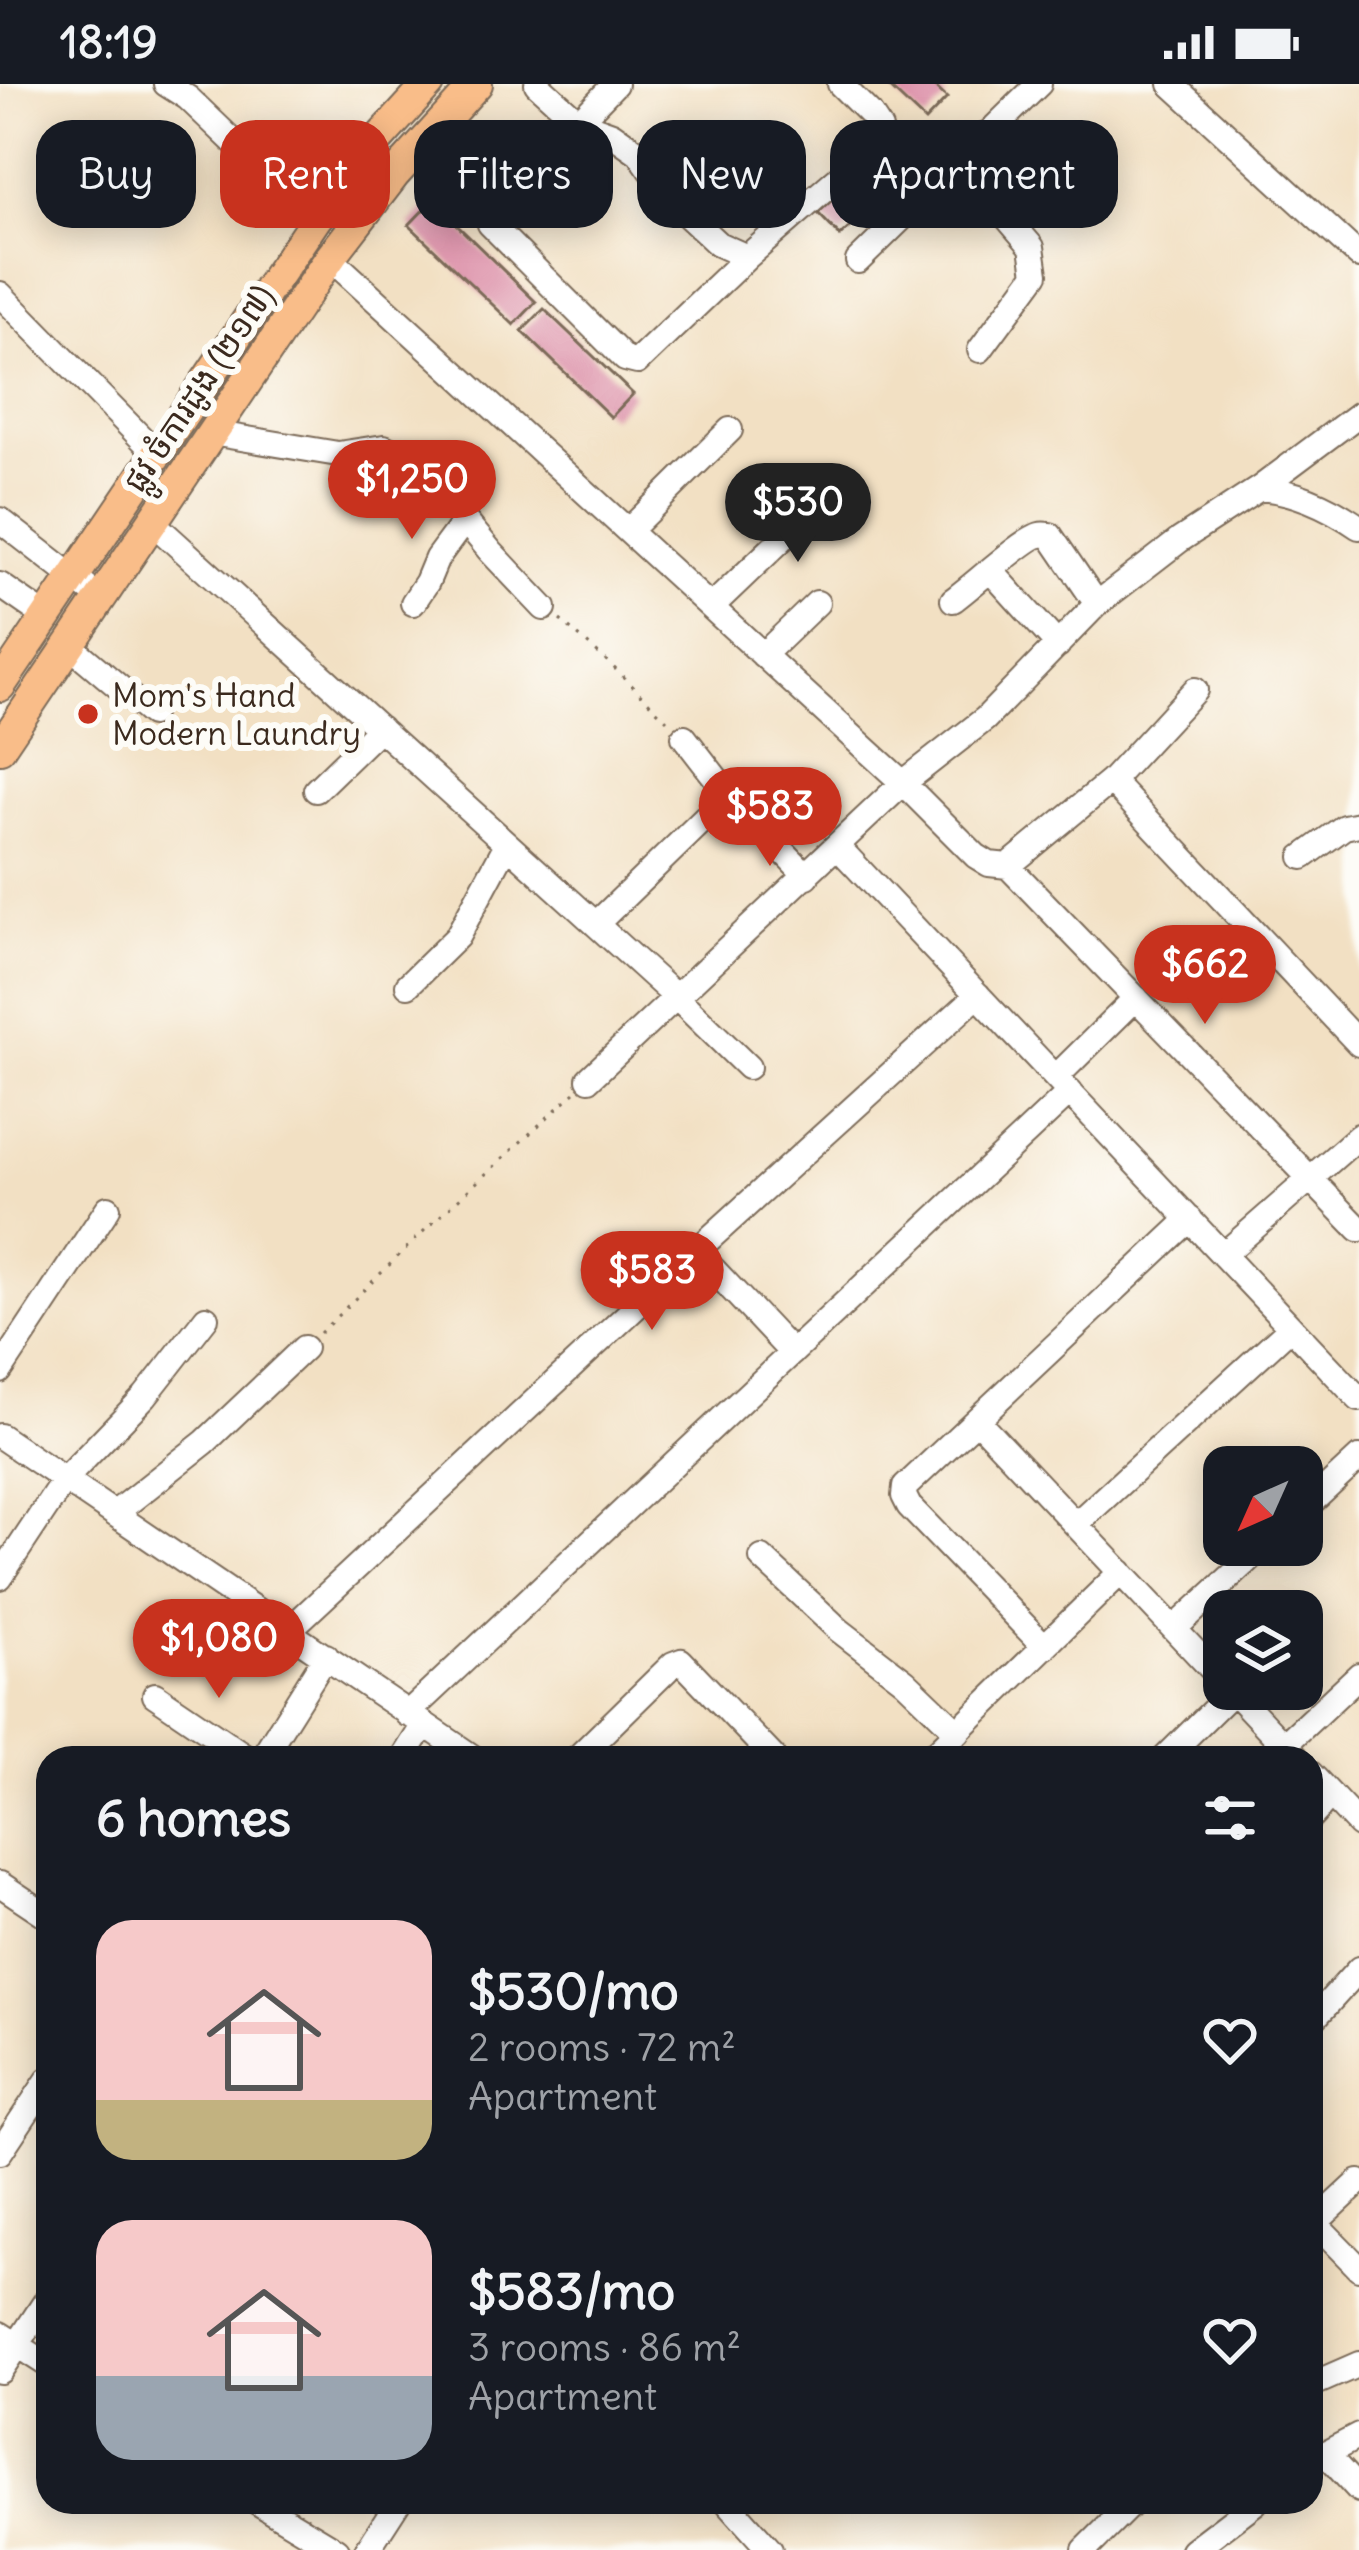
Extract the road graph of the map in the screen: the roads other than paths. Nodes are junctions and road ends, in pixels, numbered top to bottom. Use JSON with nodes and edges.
{"nodes":[{"id":1,"x":166,"y":84,"type":"edge"},
{"id":2,"x":477,"y":84,"type":"edge"},
{"id":3,"x":537,"y":84,"type":"edge"},
{"id":4,"x":615,"y":84,"type":"edge"},
{"id":5,"x":840,"y":84,"type":"edge"},
{"id":6,"x":1039,"y":84,"type":"edge"},
{"id":7,"x":1171,"y":84,"type":"edge"},
{"id":8,"x":427,"y":85,"type":"edge"},
{"id":9,"x":577,"y":120,"type":"edge"},
{"id":10,"x":581,"y":120,"type":"edge"},
{"id":11,"x":1003,"y":120,"type":"edge"},
{"id":12,"x":390,"y":126,"type":"edge"},
{"id":13,"x":220,"y":129,"type":"edge"},
{"id":14,"x":613,"y":135,"type":"edge"},
{"id":15,"x":310,"y":228,"type":"edge"},
{"id":16,"x":494,"y":228,"type":"edge"},
{"id":17,"x":891,"y":228,"type":"edge"},
{"id":18,"x":1016,"y":228,"type":"edge"},
{"id":19,"x":1359,"y":256,"type":"edge"},
{"id":20,"x":747,"y":257,"type":"junction"},
{"id":21,"x":330,"y":258,"type":"junction"},
{"id":22,"x":857,"y":260,"type":"dead end"},
{"id":23,"x":0,"y":294,"type":"edge"},
{"id":24,"x":980,"y":350,"type":"dead end"},
{"id":25,"x":1359,"y":413,"type":"edge"},
{"id":26,"x":730,"y":430,"type":"dead end"},
{"id":27,"x":211,"y":433,"type":"junction"},
{"id":28,"x":156,"y":453,"type":"junction"},
{"id":29,"x":844,"y":480,"type":"dead end"},
{"id":30,"x":1260,"y":488,"type":"junction"},
{"id":31,"x":0,"y":520,"type":"edge"},
{"id":32,"x":465,"y":520,"type":"junction"},
{"id":33,"x":151,"y":521,"type":"junction"},
{"id":34,"x":1359,"y":527,"type":"edge"},
{"id":35,"x":628,"y":531,"type":"junction"},
{"id":36,"x":992,"y":571,"type":"junction"},
{"id":37,"x":73,"y":578,"type":"junction"},
{"id":38,"x":0,"y":585,"type":"edge"},
{"id":39,"x":100,"y":598,"type":"junction"},
{"id":40,"x":953,"y":600,"type":"dead end"},
{"id":41,"x":413,"y":603,"type":"dead end"},
{"id":42,"x":817,"y":603,"type":"dead end"},
{"id":43,"x":1097,"y":604,"type":"junction"},
{"id":44,"x":711,"y":607,"type":"junction"},
{"id":45,"x":544,"y":608,"type":"road end"},
{"id":46,"x":46,"y":616,"type":"junction"},
{"id":47,"x":69,"y":645,"type":"junction"},
{"id":48,"x":1058,"y":645,"type":"junction"},
{"id":49,"x":763,"y":655,"type":"junction"},
{"id":50,"x":0,"y":686,"type":"edge"},
{"id":51,"x":1195,"y":690,"type":"dead end"},
{"id":52,"x":151,"y":714,"type":"dead end"},
{"id":53,"x":380,"y":728,"type":"junction"},
{"id":54,"x":684,"y":737,"type":"road end"},
{"id":55,"x":0,"y":748,"type":"edge"},
{"id":56,"x":1111,"y":781,"type":"junction"},
{"id":57,"x":903,"y":784,"type":"junction"},
{"id":58,"x":316,"y":790,"type":"dead end"},
{"id":59,"x":729,"y":796,"type":"junction"},
{"id":60,"x":1359,"y":824,"type":"edge"},
{"id":61,"x":507,"y":844,"type":"junction"},
{"id":62,"x":838,"y":847,"type":"junction"},
{"id":63,"x":1303,"y":857,"type":"dead end"},
{"id":64,"x":1008,"y":866,"type":"junction"},
{"id":65,"x":807,"y":876,"type":"junction"},
{"id":66,"x":596,"y":924,"type":"junction"},
{"id":67,"x":408,"y":985,"type":"dead end"},
{"id":68,"x":978,"y":995,"type":"junction"},
{"id":69,"x":675,"y":996,"type":"junction"},
{"id":70,"x":1136,"y":998,"type":"junction"},
{"id":71,"x":1359,"y":1044,"type":"edge"},
{"id":72,"x":748,"y":1067,"type":"dead end"},
{"id":73,"x":589,"y":1079,"type":"road end"},
{"id":74,"x":1063,"y":1085,"type":"junction"},
{"id":75,"x":1359,"y":1136,"type":"edge"},
{"id":76,"x":1312,"y":1180,"type":"junction"},
{"id":77,"x":108,"y":1208,"type":"dead end"},
{"id":78,"x":1190,"y":1219,"type":"junction"},
{"id":79,"x":1359,"y":1229,"type":"edge"},
{"id":80,"x":696,"y":1251,"type":"junction"},
{"id":81,"x":1223,"y":1255,"type":"junction"},
{"id":82,"x":206,"y":1318,"type":"dead end"},
{"id":83,"x":1291,"y":1327,"type":"junction"},
{"id":84,"x":304,"y":1348,"type":"road end"},
{"id":85,"x":792,"y":1353,"type":"junction"},
{"id":86,"x":0,"y":1371,"type":"edge"},
{"id":87,"x":1359,"y":1399,"type":"edge"},
{"id":88,"x":977,"y":1420,"type":"junction"},
{"id":89,"x":0,"y":1436,"type":"edge"},
{"id":90,"x":1359,"y":1458,"type":"edge"},
{"id":91,"x":65,"y":1479,"type":"junction"},
{"id":92,"x":1323,"y":1491,"type":"edge"},
{"id":93,"x":115,"y":1513,"type":"junction"},
{"id":94,"x":1076,"y":1525,"type":"junction"},
{"id":95,"x":762,"y":1558,"type":"dead end"},
{"id":96,"x":1242,"y":1566,"type":"edge"},
{"id":97,"x":1121,"y":1572,"type":"junction"},
{"id":98,"x":0,"y":1577,"type":"edge"},
{"id":99,"x":1174,"y":1629,"type":"junction"},
{"id":100,"x":288,"y":1631,"type":"junction"},
{"id":101,"x":1045,"y":1647,"type":"junction"},
{"id":102,"x":326,"y":1656,"type":"junction"},
{"id":103,"x":1203,"y":1660,"type":"edge"},
{"id":104,"x":1359,"y":1675,"type":"edge"},
{"id":105,"x":155,"y":1694,"type":"dead end"},
{"id":106,"x":1208,"y":1710,"type":"edge"},
{"id":107,"x":1251,"y":1710,"type":"edge"},
{"id":108,"x":416,"y":1719,"type":"junction"},
{"id":109,"x":958,"y":1732,"type":"junction"},
{"id":110,"x":231,"y":1746,"type":"edge"},
{"id":111,"x":270,"y":1746,"type":"edge"},
{"id":112,"x":407,"y":1746,"type":"edge"},
{"id":113,"x":456,"y":1746,"type":"edge"},
{"id":114,"x":589,"y":1746,"type":"edge"},
{"id":115,"x":762,"y":1746,"type":"edge"},
{"id":116,"x":943,"y":1746,"type":"edge"},
{"id":117,"x":1176,"y":1746,"type":"edge"},
{"id":118,"x":1284,"y":1746,"type":"edge"},
{"id":119,"x":1295,"y":1746,"type":"edge"},
{"id":120,"x":1323,"y":1787,"type":"edge"},
{"id":121,"x":1331,"y":1795,"type":"junction"},
{"id":122,"x":1323,"y":1804,"type":"edge"},
{"id":123,"x":1359,"y":1825,"type":"edge"},
{"id":124,"x":0,"y":1884,"type":"edge"},
{"id":125,"x":36,"y":1908,"type":"edge"},
{"id":126,"x":1359,"y":1969,"type":"edge"},
{"id":127,"x":1323,"y":2009,"type":"edge"},
{"id":128,"x":36,"y":2098,"type":"edge"},
{"id":129,"x":0,"y":2152,"type":"edge"},
{"id":130,"x":1359,"y":2182,"type":"edge"},
{"id":131,"x":1323,"y":2213,"type":"edge"},
{"id":132,"x":1323,"y":2231,"type":"edge"},
{"id":133,"x":1359,"y":2268,"type":"edge"},
{"id":134,"x":36,"y":2311,"type":"edge"},
{"id":135,"x":9,"y":2340,"type":"edge"},
{"id":136,"x":36,"y":2357,"type":"edge"},
{"id":137,"x":1359,"y":2364,"type":"edge"},
{"id":138,"x":0,"y":2371,"type":"edge"},
{"id":139,"x":1323,"y":2380,"type":"edge"},
{"id":140,"x":1359,"y":2436,"type":"edge"},
{"id":141,"x":1323,"y":2454,"type":"edge"},
{"id":142,"x":1323,"y":2461,"type":"edge"},
{"id":143,"x":1359,"y":2490,"type":"edge"},
{"id":144,"x":277,"y":2514,"type":"edge"},
{"id":145,"x":390,"y":2514,"type":"edge"},
{"id":146,"x":738,"y":2514,"type":"edge"},
{"id":147,"x":1121,"y":2514,"type":"edge"},
{"id":148,"x":1240,"y":2514,"type":"edge"},
{"id":149,"x":337,"y":2550,"type":"edge"},
{"id":150,"x":367,"y":2550,"type":"edge"},
{"id":151,"x":770,"y":2550,"type":"edge"},
{"id":152,"x":1085,"y":2550,"type":"edge"},
{"id":153,"x":1193,"y":2550,"type":"edge"}],
"edges":[{"from":1,"to":13,"type":"street"},
{"from":2,"to":21,"type":"main road","name":"ផ្លូវ ចំការដូង (២១៧)"},
{"from":3,"to":9,"type":"street"},
{"from":4,"to":10,"type":"street"},
{"from":5,"to":20,"type":"street"},
{"from":6,"to":11,"type":"street"},
{"from":7,"to":19,"type":"street"},
{"from":8,"to":12,"type":"main road","name":"ផ្លូវ ចំការដូង (២១៧)"},
{"from":14,"to":20,"type":"street"},
{"from":15,"to":28,"type":"main road","name":"ផ្លូវ ចំការដូង (២១៧)"},
{"from":16,"to":20,"type":"street"},
{"from":17,"to":22,"type":"street"},
{"from":18,"to":24,"type":"street"},
{"from":21,"to":27,"type":"main road","name":"ផ្លូវ ចំការដូង (២១៧)"},
{"from":21,"to":35,"type":"street"},
{"from":23,"to":28,"type":"street"},
{"from":25,"to":30,"type":"street"},
{"from":26,"to":35,"type":"street"},
{"from":27,"to":32,"type":"street"},
{"from":27,"to":33,"type":"main road","name":"ផ្លូវ ចំការដូង (២១៧)"},
{"from":28,"to":37,"type":"main road","name":"ផ្លូវ ចំការដូង (២១៧)"},
{"from":29,"to":44,"type":"street"},
{"from":30,"to":34,"type":"street"},
{"from":30,"to":43,"type":"street"},
{"from":31,"to":37,"type":"street"},
{"from":32,"to":41,"type":"street"},
{"from":32,"to":45,"type":"street"},
{"from":33,"to":39,"type":"main road","name":"ផ្លូវ ចំការដូង (២១៧)"},
{"from":33,"to":53,"type":"street"},
{"from":35,"to":44,"type":"street"},
{"from":36,"to":40,"type":"street"},
{"from":36,"to":43,"type":"street"},
{"from":36,"to":48,"type":"street"},
{"from":37,"to":39,"type":"street"},
{"from":37,"to":46,"type":"main road","name":"ផ្លូវ ចំការដូង (២១៧)"},
{"from":38,"to":46,"type":"street"},
{"from":39,"to":47,"type":"main road","name":"ផ្លូវ ចំការដូង (២១៧)"},
{"from":42,"to":49,"type":"street"},
{"from":43,"to":48,"type":"street"},
{"from":44,"to":49,"type":"street"},
{"from":46,"to":50,"type":"main road","name":"ផ្លូវ ចំការដូង (២១៧)"},
{"from":47,"to":52,"type":"street"},
{"from":47,"to":55,"type":"main road","name":"ផ្លូវ ចំការដូង (២១៧)"},
{"from":48,"to":57,"type":"street"},
{"from":49,"to":57,"type":"street"},
{"from":51,"to":56,"type":"street"},
{"from":53,"to":58,"type":"street"},
{"from":53,"to":61,"type":"street"},
{"from":54,"to":59,"type":"street"},
{"from":56,"to":64,"type":"street"},
{"from":56,"to":71,"type":"street"},
{"from":57,"to":62,"type":"street"},
{"from":57,"to":64,"type":"street"},
{"from":59,"to":65,"type":"street"},
{"from":59,"to":66,"type":"street"},
{"from":60,"to":63,"type":"street"},
{"from":61,"to":66,"type":"street"},
{"from":61,"to":67,"type":"street"},
{"from":62,"to":65,"type":"street"},
{"from":62,"to":68,"type":"street"},
{"from":64,"to":70,"type":"street"},
{"from":65,"to":69,"type":"street"},
{"from":66,"to":69,"type":"street"},
{"from":68,"to":74,"type":"street"},
{"from":68,"to":80,"type":"street"},
{"from":69,"to":72,"type":"street"},
{"from":69,"to":73,"type":"street"},
{"from":70,"to":74,"type":"street"},
{"from":70,"to":76,"type":"street"},
{"from":74,"to":78,"type":"street"},
{"from":74,"to":85,"type":"street"},
{"from":75,"to":76,"type":"street"},
{"from":76,"to":79,"type":"street"},
{"from":76,"to":81,"type":"street"},
{"from":77,"to":86,"type":"street"},
{"from":78,"to":81,"type":"street"},
{"from":78,"to":88,"type":"street"},
{"from":80,"to":85,"type":"street"},
{"from":80,"to":100,"type":"street"},
{"from":81,"to":83,"type":"street"},
{"from":82,"to":91,"type":"street"},
{"from":83,"to":87,"type":"street"},
{"from":83,"to":94,"type":"street"},
{"from":84,"to":93,"type":"street"},
{"from":85,"to":108,"type":"street"},
{"from":88,"to":94,"type":"street"},
{"from":88,"to":101,"type":"street"},
{"from":89,"to":91,"type":"street"},
{"from":90,"to":92,"type":"street"},
{"from":91,"to":93,"type":"street"},
{"from":91,"to":98,"type":"street"},
{"from":93,"to":100,"type":"street"},
{"from":94,"to":97,"type":"street"},
{"from":95,"to":109,"type":"street"},
{"from":96,"to":99,"type":"street"},
{"from":97,"to":99,"type":"street"},
{"from":97,"to":101,"type":"street"},
{"from":99,"to":103,"type":"street"},
{"from":100,"to":102,"type":"street"},
{"from":101,"to":109,"type":"street"},
{"from":102,"to":108,"type":"street"},
{"from":102,"to":111,"type":"street"},
{"from":104,"to":119,"type":"street"},
{"from":105,"to":110,"type":"street"},
{"from":106,"to":117,"type":"street"},
{"from":107,"to":118,"type":"street"},
{"from":108,"to":112,"type":"street"},
{"from":108,"to":113,"type":"street"},
{"from":109,"to":116,"type":"street"},
{"from":114,"to":115,"type":"street"},
{"from":120,"to":121,"type":"street"},
{"from":121,"to":122,"type":"street"},
{"from":121,"to":123,"type":"street"},
{"from":124,"to":125,"type":"street"},
{"from":126,"to":127,"type":"street"},
{"from":128,"to":129,"type":"street"},
{"from":130,"to":131,"type":"street"},
{"from":132,"to":133,"type":"street"},
{"from":134,"to":135,"type":"street"},
{"from":135,"to":136,"type":"street"},
{"from":135,"to":138,"type":"street"},
{"from":137,"to":139,"type":"street"},
{"from":140,"to":141,"type":"street"},
{"from":142,"to":143,"type":"street"},
{"from":144,"to":149,"type":"street"},
{"from":145,"to":150,"type":"street"},
{"from":146,"to":151,"type":"street"},
{"from":147,"to":152,"type":"street"},
{"from":148,"to":153,"type":"street"}]}
